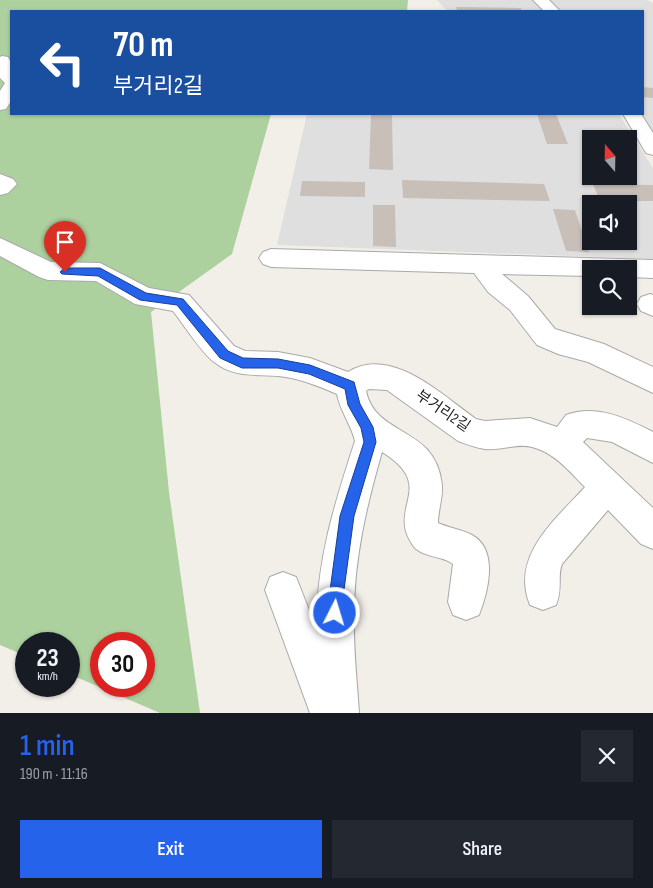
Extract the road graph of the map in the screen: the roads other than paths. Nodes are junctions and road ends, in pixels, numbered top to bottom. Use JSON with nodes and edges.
{"nodes":[{"id":1,"x":540,"y":0,"type":"edge"},
{"id":2,"x":552,"y":10,"type":"edge"},
{"id":3,"x":2,"y":61,"type":"dead end"},
{"id":4,"x":10,"y":79,"type":"edge"},
{"id":5,"x":10,"y":89,"type":"edge"},
{"id":6,"x":0,"y":105,"type":"edge"},
{"id":7,"x":633,"y":115,"type":"edge"},
{"id":8,"x":653,"y":149,"type":"edge"},
{"id":9,"x":0,"y":181,"type":"edge"},
{"id":10,"x":0,"y":188,"type":"edge"},
{"id":11,"x":0,"y":246,"type":"edge"},
{"id":12,"x":271,"y":258,"type":"dead end"},
{"id":13,"x":653,"y":269,"type":"edge"},
{"id":14,"x":485,"y":270,"type":"dead end"},
{"id":15,"x":653,"y":381,"type":"edge"},
{"id":16,"x":350,"y":386,"type":"junction"},
{"id":17,"x":367,"y":427,"type":"junction"},
{"id":18,"x":562,"y":445,"type":"junction"},
{"id":19,"x":653,"y":448,"type":"edge"},
{"id":20,"x":606,"y":487,"type":"junction"},
{"id":21,"x":653,"y":532,"type":"edge"},
{"id":22,"x":283,"y":590,"type":"dead end"},
{"id":23,"x":543,"y":592,"type":"dead end"},
{"id":24,"x":466,"y":602,"type":"dead end"},
{"id":25,"x":330,"y":713,"type":"edge"},
{"id":26,"x":339,"y":713,"type":"edge"}],
"edges":[{"from":1,"to":2,"type":"street"},
{"from":3,"to":4,"type":"street"},
{"from":5,"to":6,"type":"street"},
{"from":7,"to":8,"type":"street"},
{"from":9,"to":10,"type":"street"},
{"from":11,"to":16,"type":"street"},
{"from":12,"to":13,"type":"street"},
{"from":14,"to":15,"type":"street"},
{"from":16,"to":17,"type":"street"},
{"from":16,"to":18,"type":"street","name":"부거리2길"},
{"from":17,"to":24,"type":"street"},
{"from":17,"to":26,"type":"street"},
{"from":18,"to":19,"type":"street"},
{"from":18,"to":20,"type":"street","name":"부거리2길"},
{"from":20,"to":21,"type":"street","name":"부거리2길"},
{"from":20,"to":23,"type":"street"},
{"from":22,"to":25,"type":"street"}]}
